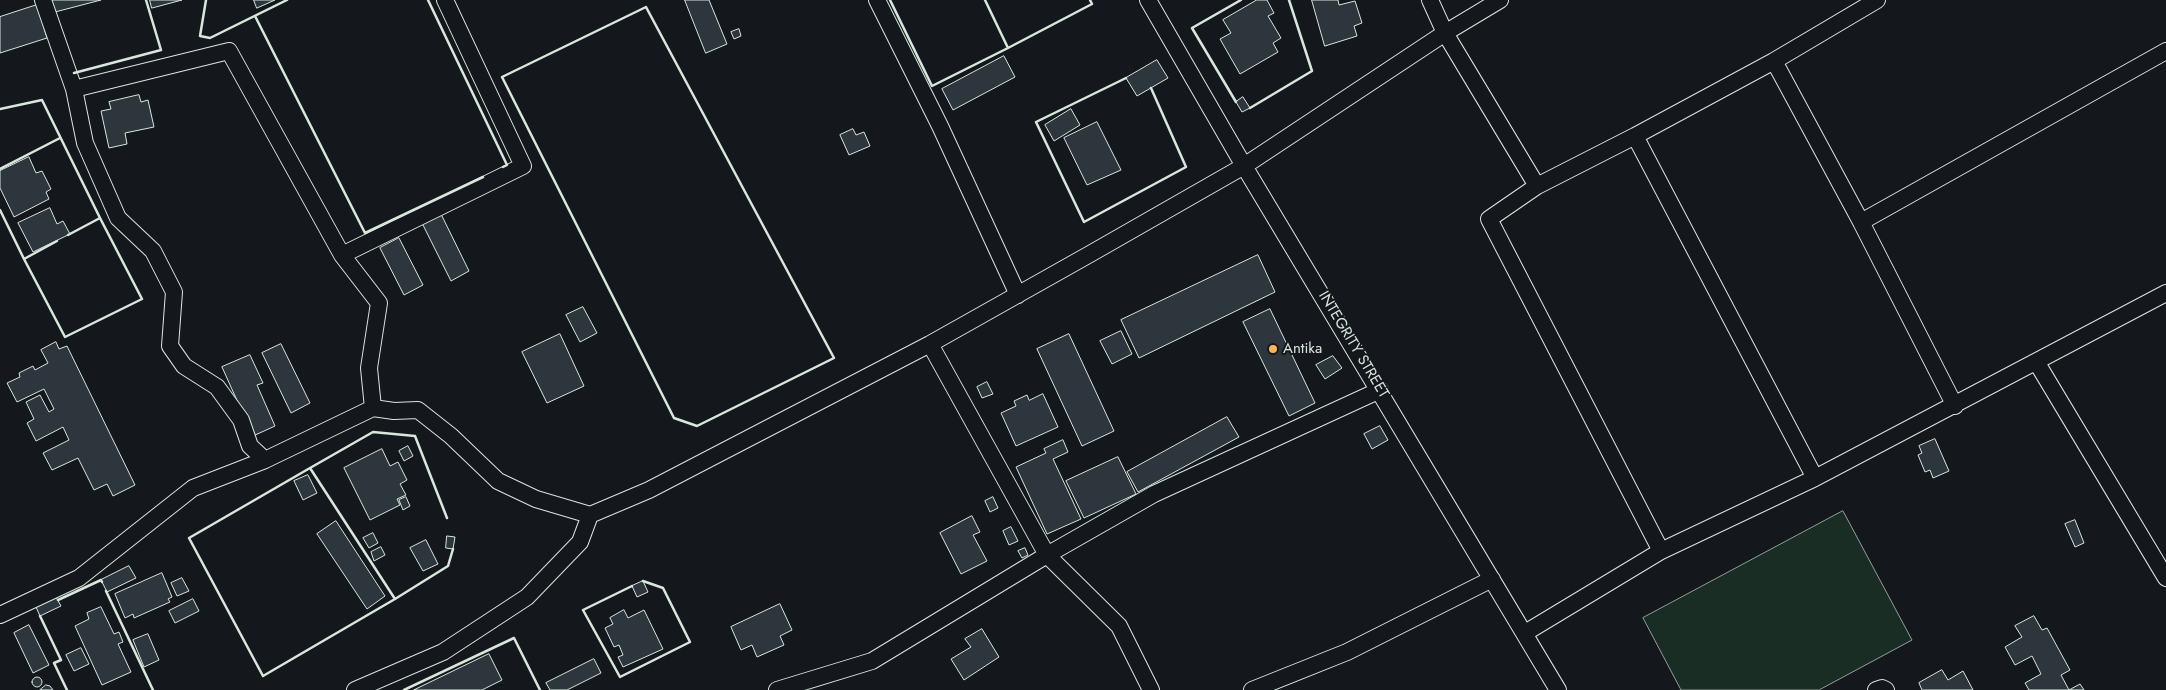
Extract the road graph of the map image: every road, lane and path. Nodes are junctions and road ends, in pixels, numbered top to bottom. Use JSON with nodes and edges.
{"nodes":[{"id":1,"x":43,"y":0,"type":"edge"},
{"id":2,"x":445,"y":0,"type":"edge"},
{"id":3,"x":877,"y":0,"type":"edge"},
{"id":4,"x":1148,"y":0,"type":"edge"},
{"id":5,"x":1430,"y":0,"type":"edge"},
{"id":6,"x":1500,"y":0,"type":"edge"},
{"id":7,"x":1877,"y":0,"type":"edge"},
{"id":8,"x":1445,"y":33,"type":"junction"},
{"id":9,"x":2166,"y":51,"type":"edge"},
{"id":10,"x":1774,"y":61,"type":"junction"},
{"id":11,"x":74,"y":89,"type":"junction"},
{"id":12,"x":1635,"y":136,"type":"junction"},
{"id":13,"x":1244,"y":166,"type":"junction"},
{"id":14,"x":1537,"y":186,"type":"junction"},
{"id":15,"x":1861,"y":222,"type":"junction"},
{"id":16,"x":342,"y":255,"type":"junction"},
{"id":17,"x":2166,"y":293,"type":"edge"},
{"id":18,"x":1018,"y":295,"type":"junction"},
{"id":19,"x":930,"y":344,"type":"junction"},
{"id":20,"x":2037,"y":363,"type":"junction"},
{"id":21,"x":1380,"y":390,"type":"junction"},
{"id":22,"x":1955,"y":406,"type":"junction"},
{"id":23,"x":373,"y":408,"type":"junction"},
{"id":24,"x":265,"y":460,"type":"junction"},
{"id":25,"x":1815,"y":478,"type":"junction"},
{"id":26,"x":590,"y":515,"type":"junction"},
{"id":27,"x":1661,"y":551,"type":"junction"},
{"id":28,"x":1047,"y":556,"type":"junction"},
{"id":29,"x":2166,"y":578,"type":"edge"},
{"id":30,"x":1492,"y":579,"type":"junction"},
{"id":31,"x":0,"y":615,"type":"edge"},
{"id":32,"x":1525,"y":633,"type":"junction"},
{"id":33,"x":355,"y":690,"type":"edge"},
{"id":34,"x":777,"y":690,"type":"edge"},
{"id":35,"x":1151,"y":690,"type":"edge"},
{"id":36,"x":1252,"y":690,"type":"edge"},
{"id":37,"x":1558,"y":690,"type":"edge"},
{"id":38,"x":1876,"y":690,"type":"edge"},
{"id":39,"x":1886,"y":690,"type":"edge"}],
"edges":[{"from":1,"to":11,"type":"street"},
{"from":2,"to":16,"type":"street"},
{"from":3,"to":18,"type":"street"},
{"from":4,"to":13,"type":"street","name":"INTEGRITY STREET"},
{"from":5,"to":8,"type":"street"},
{"from":6,"to":8,"type":"street"},
{"from":7,"to":10,"type":"street"},
{"from":8,"to":13,"type":"street"},
{"from":8,"to":14,"type":"street"},
{"from":9,"to":15,"type":"street"},
{"from":10,"to":12,"type":"street"},
{"from":10,"to":15,"type":"street"},
{"from":11,"to":16,"type":"street"},
{"from":11,"to":24,"type":"street"},
{"from":12,"to":14,"type":"street"},
{"from":12,"to":25,"type":"street"},
{"from":13,"to":18,"type":"street"},
{"from":13,"to":21,"type":"street","name":"INTEGRITY STREET"},
{"from":14,"to":27,"type":"street"},
{"from":15,"to":22,"type":"street"},
{"from":16,"to":23,"type":"street"},
{"from":17,"to":20,"type":"street"},
{"from":18,"to":19,"type":"street"},
{"from":19,"to":26,"type":"street"},
{"from":19,"to":28,"type":"street"},
{"from":20,"to":22,"type":"street"},
{"from":20,"to":29,"type":"street"},
{"from":21,"to":28,"type":"street"},
{"from":21,"to":30,"type":"street","name":"INTEGRITY STREET"},
{"from":22,"to":25,"type":"street"},
{"from":23,"to":24,"type":"street"},
{"from":23,"to":26,"type":"street"},
{"from":24,"to":31,"type":"street"},
{"from":25,"to":27,"type":"street"},
{"from":26,"to":33,"type":"street"},
{"from":27,"to":32,"type":"street"},
{"from":28,"to":34,"type":"street"},
{"from":28,"to":35,"type":"street"},
{"from":30,"to":32,"type":"street","name":"INTEGRITY STREET"},
{"from":30,"to":36,"type":"street"},
{"from":32,"to":37,"type":"street","name":"INTEGRITY STREET"},
{"from":38,"to":39,"type":"street"}]}
